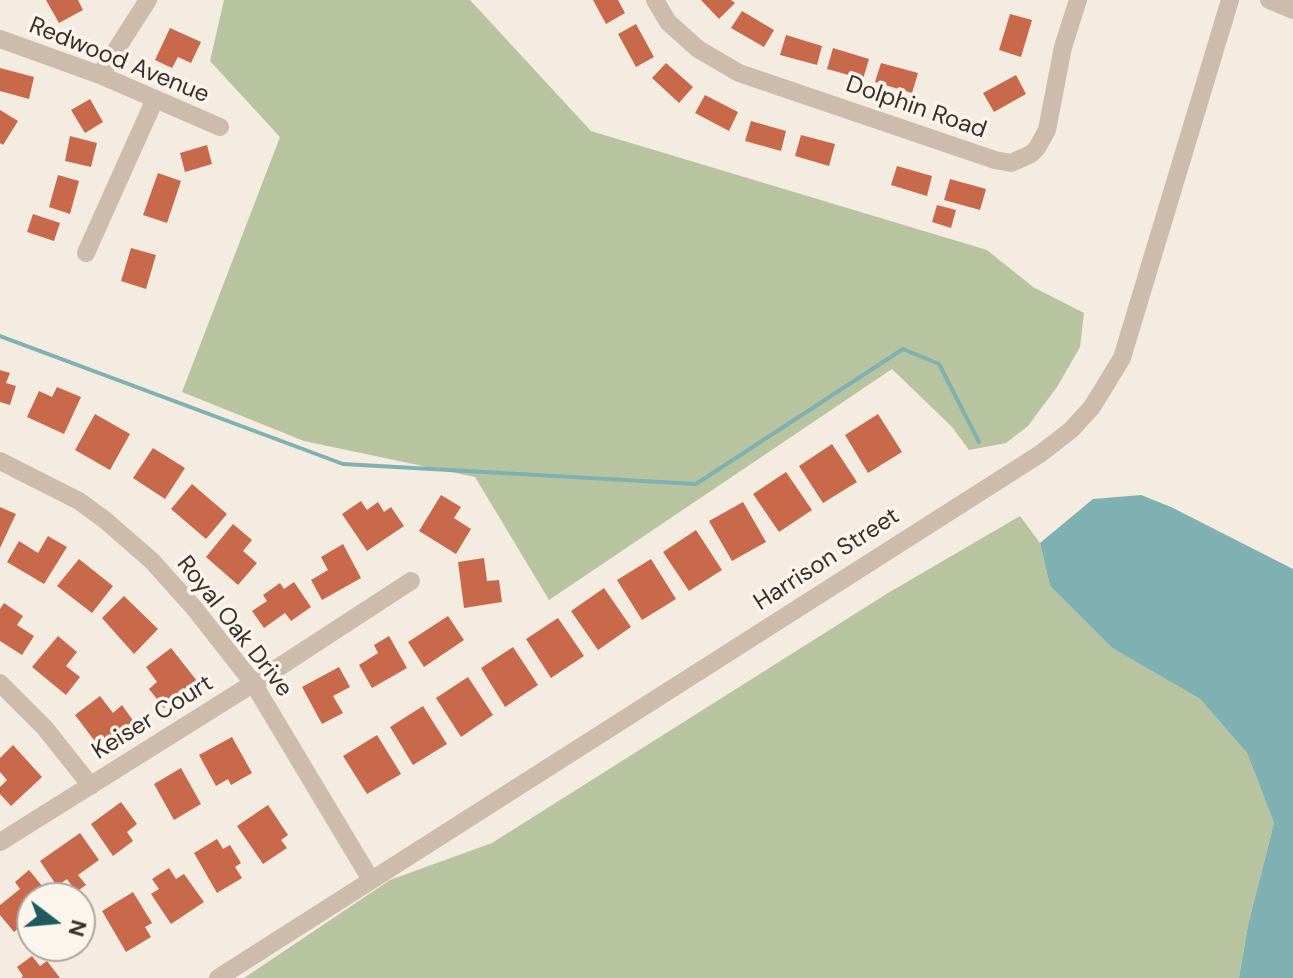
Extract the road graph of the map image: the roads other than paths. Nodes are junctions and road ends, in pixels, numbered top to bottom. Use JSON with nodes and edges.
{"nodes":[{"id":1,"x":148,"y":0,"type":"edge"},
{"id":2,"x":655,"y":0,"type":"edge"},
{"id":3,"x":1078,"y":0,"type":"edge"},
{"id":4,"x":1230,"y":0,"type":"edge"},
{"id":5,"x":1269,"y":0,"type":"edge"},
{"id":6,"x":1293,"y":10,"type":"edge"},
{"id":7,"x":0,"y":39,"type":"edge"},
{"id":8,"x":100,"y":75,"type":"junction"},
{"id":9,"x":155,"y":99,"type":"junction"},
{"id":10,"x":220,"y":127,"type":"dead end"},
{"id":11,"x":86,"y":253,"type":"dead end"},
{"id":12,"x":0,"y":461,"type":"edge"},
{"id":13,"x":411,"y":581,"type":"dead end"},
{"id":14,"x":0,"y":683,"type":"edge"},
{"id":15,"x":253,"y":683,"type":"junction"},
{"id":16,"x":91,"y":786,"type":"junction"},
{"id":17,"x":0,"y":842,"type":"edge"},
{"id":18,"x":371,"y":880,"type":"junction"},
{"id":19,"x":218,"y":978,"type":"edge"}],
"edges":[{"from":1,"to":8,"type":"street"},
{"from":2,"to":3,"type":"street","name":"Dolphin Road"},
{"from":4,"to":18,"type":"street","name":"Harrison Street"},
{"from":5,"to":6,"type":"street"},
{"from":7,"to":8,"type":"street","name":"Redwood Avenue"},
{"from":8,"to":9,"type":"street","name":"Redwood Avenue"},
{"from":9,"to":10,"type":"street","name":"Redwood Avenue"},
{"from":9,"to":11,"type":"street"},
{"from":12,"to":15,"type":"street","name":"Royal Oak Drive"},
{"from":13,"to":15,"type":"street","name":"Keiser Court"},
{"from":14,"to":16,"type":"street"},
{"from":15,"to":16,"type":"street","name":"Keiser Court"},
{"from":15,"to":18,"type":"street","name":"Royal Oak Drive"},
{"from":16,"to":17,"type":"street","name":"Keiser Court"},
{"from":18,"to":19,"type":"street","name":"Harrison Street"}]}
